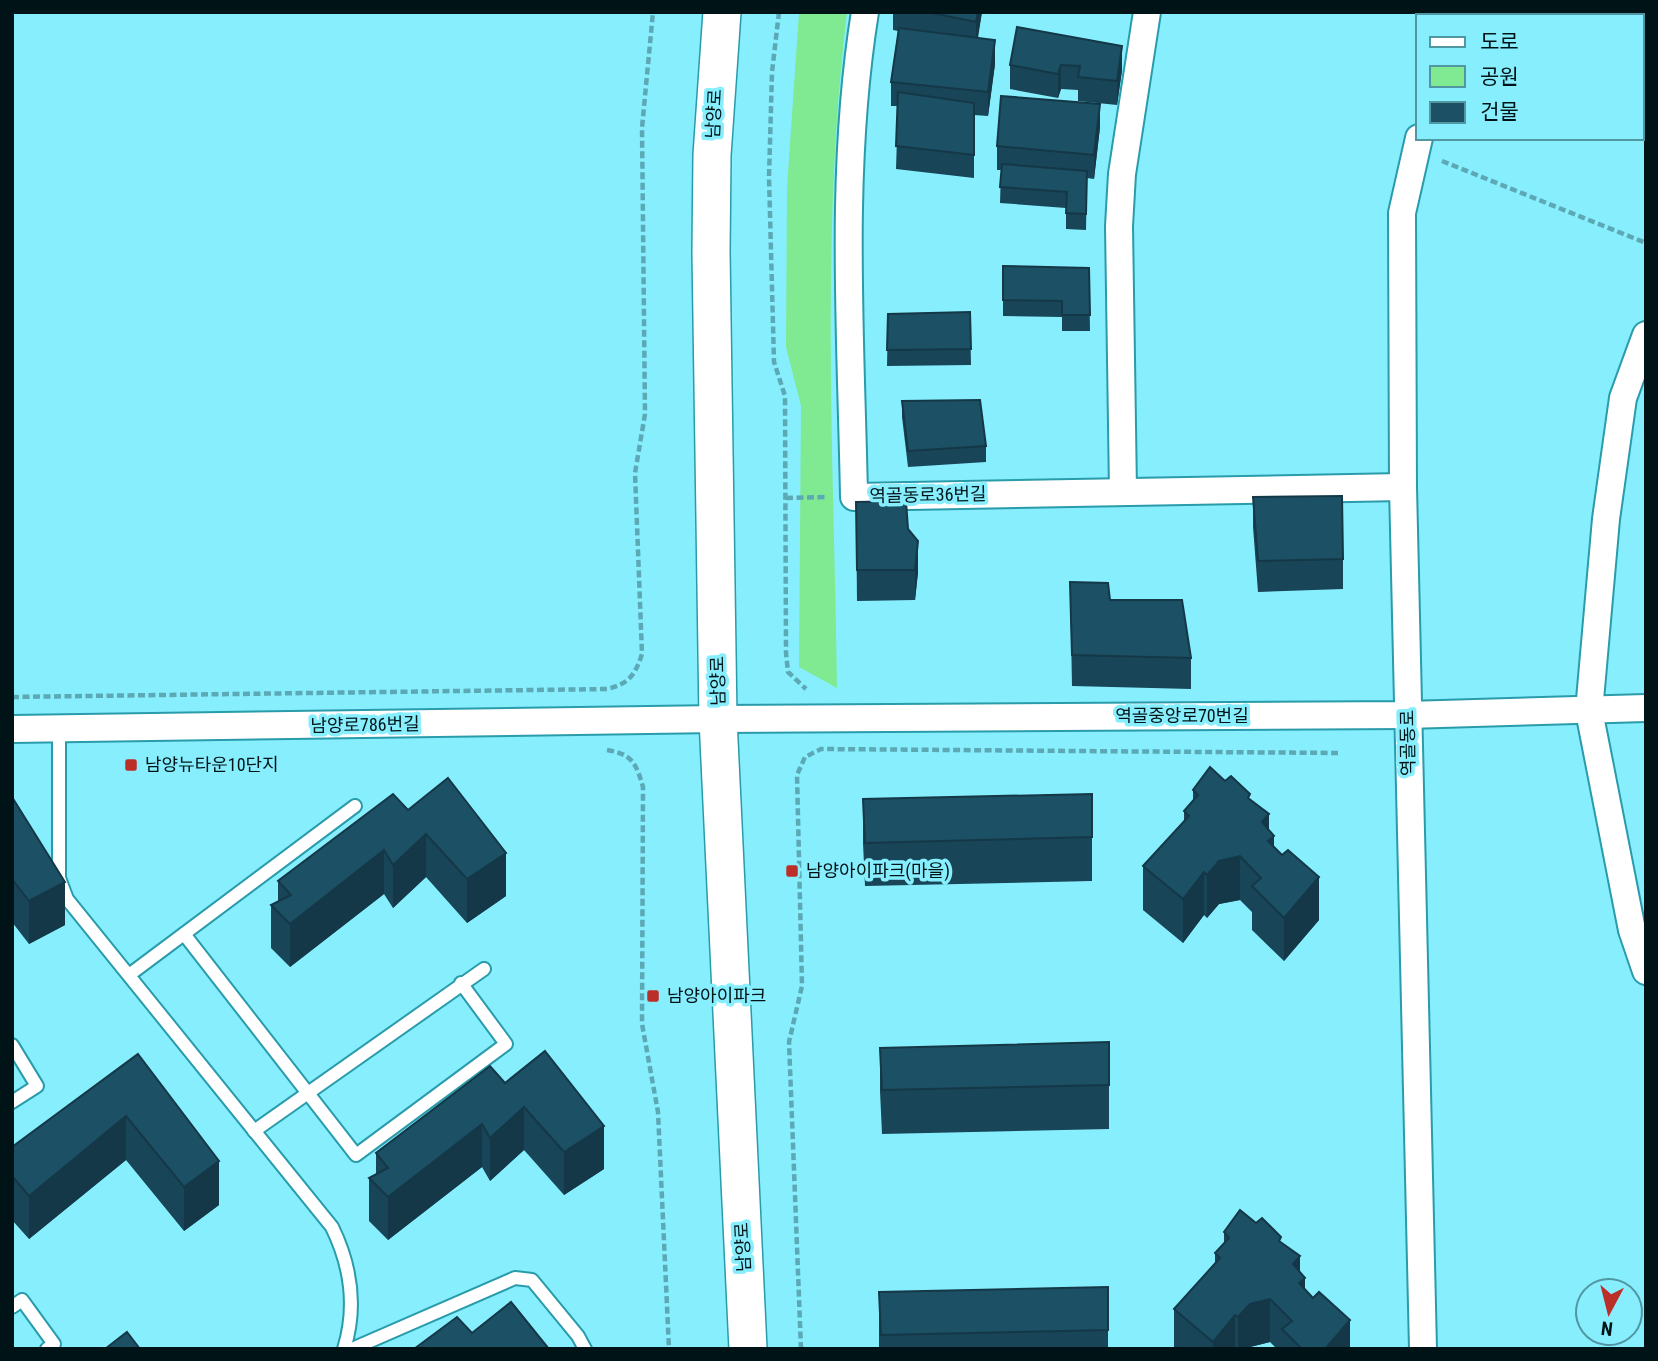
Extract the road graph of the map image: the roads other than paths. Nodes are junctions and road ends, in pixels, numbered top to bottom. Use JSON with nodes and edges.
{"nodes":[{"id":1,"x":722,"y":12,"type":"edge"},
{"id":2,"x":865,"y":12,"type":"edge"},
{"id":3,"x":1147,"y":12,"type":"edge"},
{"id":4,"x":1417,"y":145,"type":"edge"},
{"id":5,"x":1646,"y":335,"type":"edge"},
{"id":6,"x":1403,"y":487,"type":"junction"},
{"id":7,"x":1123,"y":491,"type":"junction"},
{"id":8,"x":1646,"y":708,"type":"edge"},
{"id":9,"x":1589,"y":711,"type":"junction"},
{"id":10,"x":1407,"y":715,"type":"junction"},
{"id":11,"x":718,"y":719,"type":"junction"},
{"id":12,"x":12,"y":729,"type":"edge"},
{"id":13,"x":59,"y":730,"type":"junction"},
{"id":14,"x":355,"y":806,"type":"dead end"},
{"id":15,"x":184,"y":934,"type":"junction"},
{"id":16,"x":484,"y":968,"type":"dead end"},
{"id":17,"x":1646,"y":971,"type":"edge"},
{"id":18,"x":129,"y":975,"type":"junction"},
{"id":19,"x":461,"y":983,"type":"junction"},
{"id":20,"x":12,"y":1045,"type":"edge"},
{"id":21,"x":307,"y":1095,"type":"junction"},
{"id":22,"x":12,"y":1102,"type":"edge"},
{"id":23,"x":254,"y":1130,"type":"junction"},
{"id":24,"x":12,"y":1307,"type":"edge"},
{"id":25,"x":47,"y":1349,"type":"edge"},
{"id":26,"x":344,"y":1349,"type":"edge"},
{"id":27,"x":352,"y":1349,"type":"edge"},
{"id":28,"x":585,"y":1349,"type":"edge"},
{"id":29,"x":748,"y":1349,"type":"edge"},
{"id":30,"x":1423,"y":1349,"type":"edge"}],
"edges":[{"from":1,"to":11,"type":"main road","name":"남양로"},
{"from":2,"to":7,"type":"street","name":"역골동로36번길"},
{"from":3,"to":7,"type":"street"},
{"from":4,"to":6,"type":"street","name":"역골동로"},
{"from":5,"to":9,"type":"street"},
{"from":6,"to":7,"type":"street","name":"역골동로36번길"},
{"from":6,"to":10,"type":"street","name":"역골동로"},
{"from":8,"to":9,"type":"street","name":"역골중앙로70번길"},
{"from":9,"to":10,"type":"street","name":"역골중앙로70번길"},
{"from":9,"to":17,"type":"street"},
{"from":10,"to":11,"type":"street","name":"역골중앙로70번길"},
{"from":10,"to":30,"type":"street","name":"역골동로"},
{"from":11,"to":13,"type":"street","name":"남양로786번길"},
{"from":11,"to":29,"type":"main road","name":"남양로"},
{"from":12,"to":13,"type":"street","name":"남양로786번길"},
{"from":13,"to":18,"type":"lane"},
{"from":14,"to":15,"type":"lane"},
{"from":15,"to":18,"type":"lane"},
{"from":15,"to":21,"type":"lane"},
{"from":16,"to":19,"type":"lane"},
{"from":18,"to":23,"type":"lane"},
{"from":19,"to":21,"type":"lane"},
{"from":19,"to":21,"type":"lane"},
{"from":20,"to":22,"type":"lane"},
{"from":21,"to":23,"type":"lane"},
{"from":23,"to":26,"type":"lane"},
{"from":24,"to":25,"type":"lane"},
{"from":27,"to":28,"type":"lane"}]}
